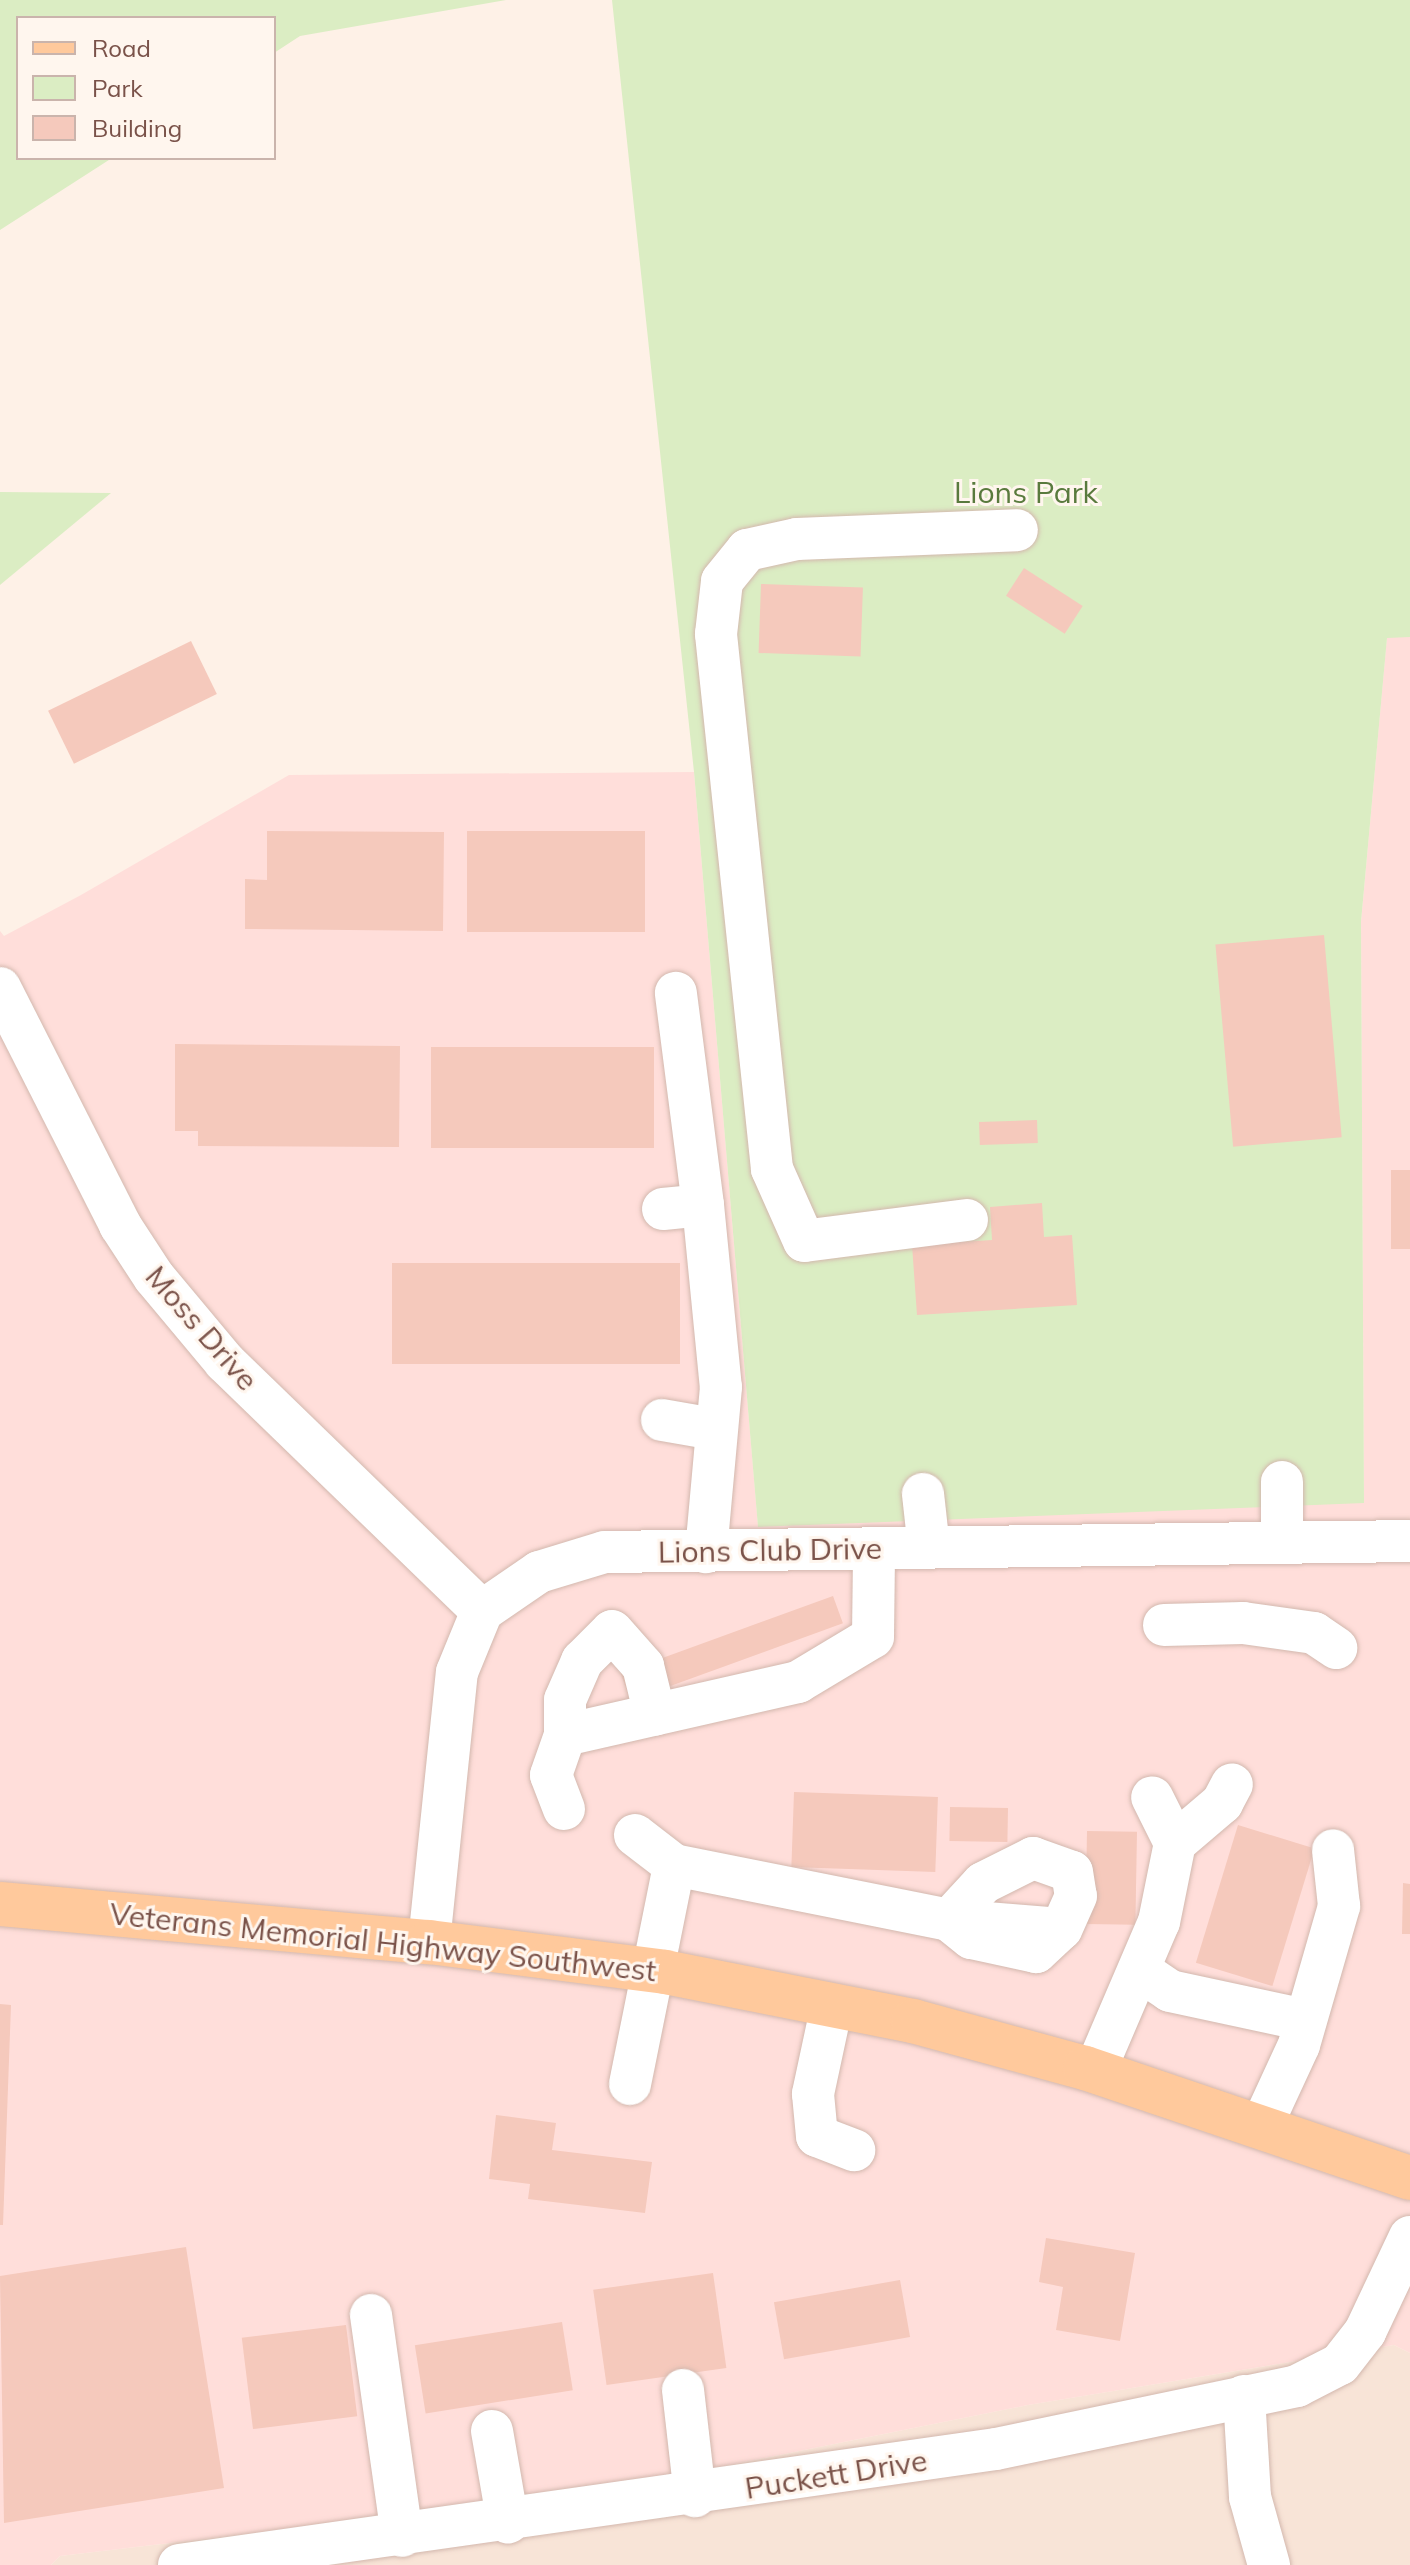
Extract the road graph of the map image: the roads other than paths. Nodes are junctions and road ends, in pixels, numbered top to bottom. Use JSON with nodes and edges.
{"nodes":[{"id":1,"x":1017,"y":530,"type":"dead end"},
{"id":2,"x":0,"y":988,"type":"edge"},
{"id":3,"x":676,"y":993,"type":"dead end"},
{"id":4,"x":967,"y":1220,"type":"dead end"},
{"id":5,"x":662,"y":1420,"type":"dead end"},
{"id":6,"x":714,"y":1429,"type":"junction"},
{"id":7,"x":1282,"y":1482,"type":"dead end"},
{"id":8,"x":923,"y":1494,"type":"dead end"},
{"id":9,"x":1282,"y":1540,"type":"junction"},
{"id":10,"x":1410,"y":1541,"type":"edge"},
{"id":11,"x":929,"y":1548,"type":"junction"},
{"id":12,"x":874,"y":1549,"type":"junction"},
{"id":13,"x":706,"y":1552,"type":"junction"},
{"id":14,"x":482,"y":1611,"type":"junction"},
{"id":15,"x":1164,"y":1625,"type":"dead end"},
{"id":16,"x":1336,"y":1648,"type":"dead end"},
{"id":17,"x":655,"y":1715,"type":"junction"},
{"id":18,"x":565,"y":1735,"type":"junction"},
{"id":19,"x":1232,"y":1784,"type":"dead end"},
{"id":20,"x":1152,"y":1797,"type":"dead end"},
{"id":21,"x":564,"y":1809,"type":"dead end"},
{"id":22,"x":635,"y":1835,"type":"dead end"},
{"id":23,"x":1175,"y":1843,"type":"junction"},
{"id":24,"x":1333,"y":1850,"type":"dead end"},
{"id":25,"x":674,"y":1865,"type":"junction"},
{"id":26,"x":0,"y":1904,"type":"edge"},
{"id":27,"x":949,"y":1920,"type":"junction"},
{"id":28,"x":429,"y":1942,"type":"junction"},
{"id":29,"x":652,"y":1970,"type":"junction"},
{"id":30,"x":1139,"y":1970,"type":"junction"},
{"id":31,"x":832,"y":2005,"type":"junction"},
{"id":32,"x":1305,"y":2020,"type":"junction"},
{"id":33,"x":1095,"y":2071,"type":"junction"},
{"id":34,"x":630,"y":2084,"type":"dead end"},
{"id":35,"x":1262,"y":2125,"type":"junction"},
{"id":36,"x":854,"y":2150,"type":"dead end"},
{"id":37,"x":1410,"y":2178,"type":"edge"},
{"id":38,"x":1410,"y":2237,"type":"edge"},
{"id":39,"x":371,"y":2315,"type":"dead end"},
{"id":40,"x":683,"y":2390,"type":"dead end"},
{"id":41,"x":1244,"y":2396,"type":"junction"},
{"id":42,"x":492,"y":2431,"type":"dead end"},
{"id":43,"x":695,"y":2496,"type":"junction"},
{"id":44,"x":508,"y":2523,"type":"junction"},
{"id":45,"x":402,"y":2536,"type":"junction"},
{"id":46,"x":179,"y":2565,"type":"edge"},
{"id":47,"x":1269,"y":2565,"type":"edge"}],
"edges":[{"from":1,"to":4,"type":"street"},
{"from":2,"to":14,"type":"street","name":"Moss Drive"},
{"from":3,"to":6,"type":"street"},
{"from":5,"to":6,"type":"street"},
{"from":6,"to":13,"type":"street"},
{"from":7,"to":9,"type":"street"},
{"from":8,"to":11,"type":"street"},
{"from":9,"to":10,"type":"street","name":"Lions Club Drive"},
{"from":9,"to":11,"type":"street","name":"Lions Club Drive"},
{"from":11,"to":12,"type":"street","name":"Lions Club Drive"},
{"from":12,"to":13,"type":"street","name":"Lions Club Drive"},
{"from":12,"to":17,"type":"street"},
{"from":13,"to":14,"type":"street","name":"Lions Club Drive"},
{"from":14,"to":28,"type":"street"},
{"from":15,"to":16,"type":"street"},
{"from":17,"to":18,"type":"street"},
{"from":17,"to":18,"type":"street"},
{"from":18,"to":21,"type":"street"},
{"from":19,"to":23,"type":"street"},
{"from":20,"to":23,"type":"street"},
{"from":22,"to":25,"type":"street"},
{"from":23,"to":30,"type":"street"},
{"from":24,"to":32,"type":"street"},
{"from":25,"to":27,"type":"street"},
{"from":25,"to":29,"type":"street"},
{"from":26,"to":28,"type":"main road","name":"Veterans Memorial Highway Southwest"},
{"from":27,"to":27,"type":"street"},
{"from":28,"to":29,"type":"main road","name":"Veterans Memorial Highway Southwest"},
{"from":29,"to":31,"type":"main road","name":"Veterans Memorial Highway Southwest"},
{"from":29,"to":34,"type":"street"},
{"from":30,"to":32,"type":"street"},
{"from":30,"to":33,"type":"street"},
{"from":31,"to":33,"type":"main road","name":"Veterans Memorial Highway Southwest"},
{"from":31,"to":36,"type":"street"},
{"from":32,"to":35,"type":"street"},
{"from":33,"to":35,"type":"main road","name":"Veterans Memorial Highway Southwest"},
{"from":35,"to":37,"type":"main road","name":"Veterans Memorial Highway Southwest"},
{"from":38,"to":41,"type":"street","name":"Puckett Drive"},
{"from":39,"to":45,"type":"street"},
{"from":40,"to":43,"type":"street"},
{"from":41,"to":43,"type":"street","name":"Puckett Drive"},
{"from":41,"to":47,"type":"street"},
{"from":42,"to":44,"type":"street"},
{"from":43,"to":44,"type":"street","name":"Puckett Drive"},
{"from":44,"to":45,"type":"street","name":"Puckett Drive"},
{"from":45,"to":46,"type":"street","name":"Puckett Drive"}]}
